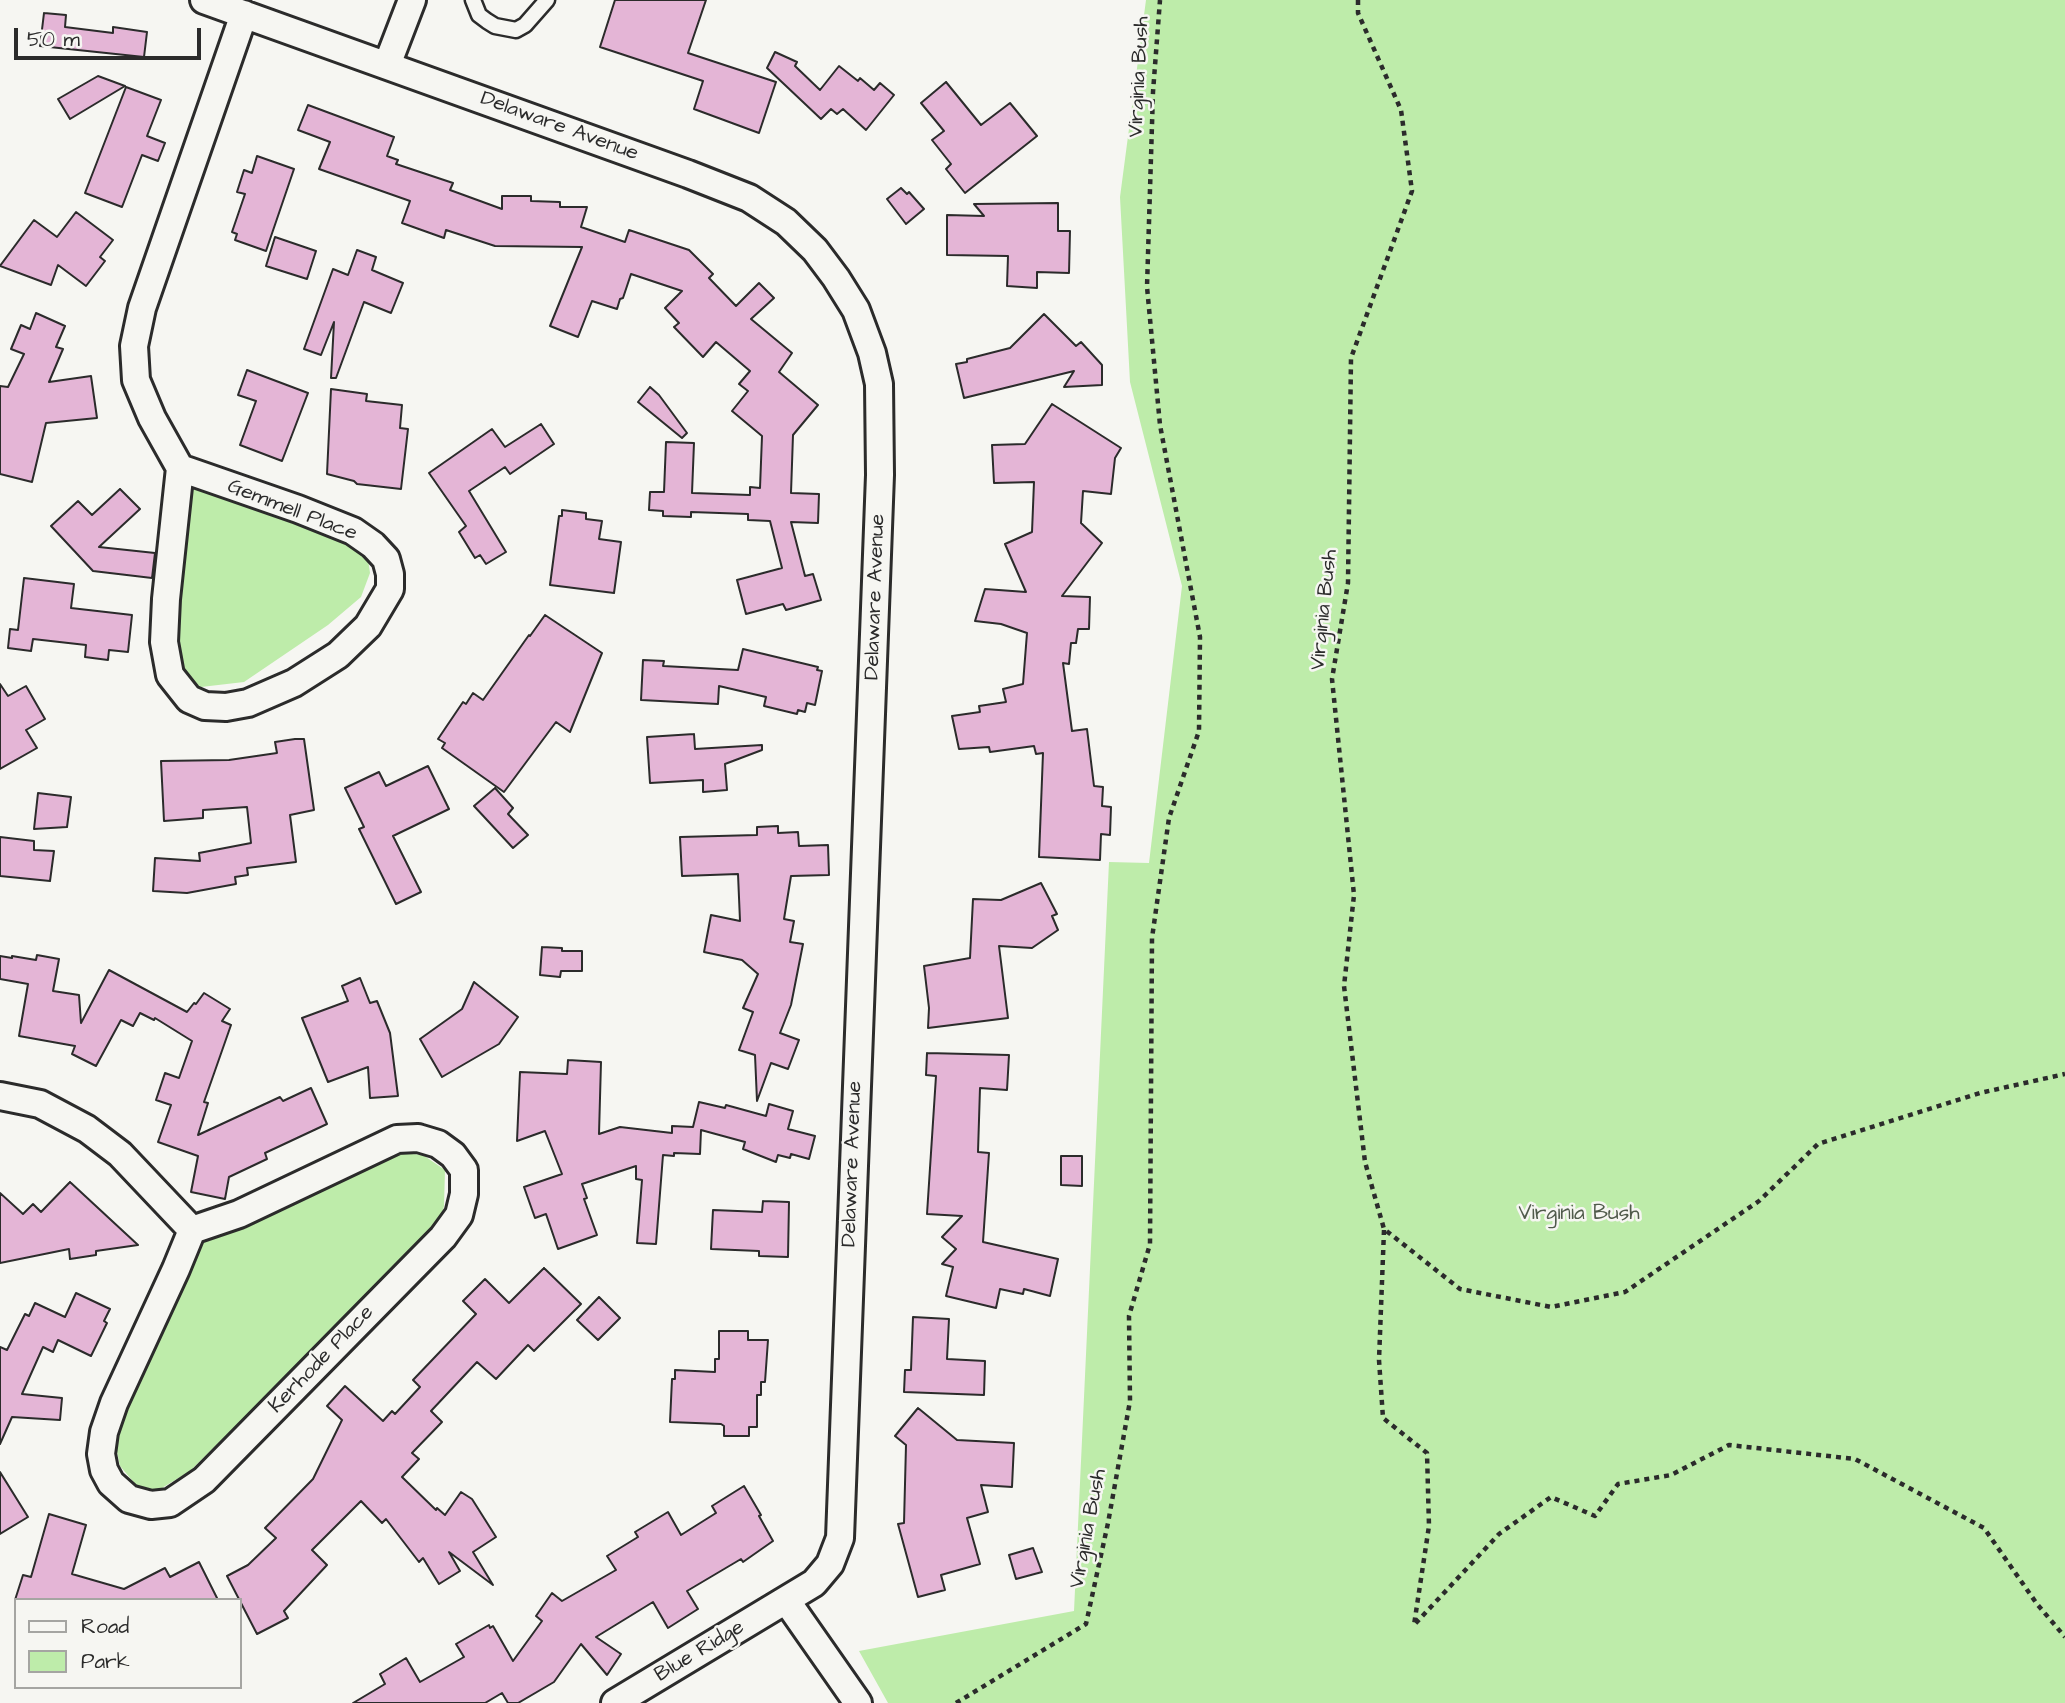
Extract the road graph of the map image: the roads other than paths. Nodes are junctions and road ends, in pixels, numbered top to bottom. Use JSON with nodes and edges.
{"nodes":[{"id":1,"x":204,"y":0,"type":"edge"},
{"id":2,"x":412,"y":0,"type":"edge"},
{"id":3,"x":473,"y":0,"type":"edge"},
{"id":4,"x":547,"y":0,"type":"edge"},
{"id":5,"x":244,"y":14,"type":"junction"},
{"id":6,"x":387,"y":65,"type":"junction"},
{"id":7,"x":180,"y":468,"type":"junction"},
{"id":8,"x":0,"y":1096,"type":"edge"},
{"id":9,"x":192,"y":1230,"type":"junction"},
{"id":10,"x":786,"y":1600,"type":"junction"},
{"id":11,"x":615,"y":1703,"type":"edge"},
{"id":12,"x":858,"y":1703,"type":"edge"}],
"edges":[{"from":1,"to":5,"type":"street","name":"Delaware Avenue"},
{"from":2,"to":6,"type":"street"},
{"from":3,"to":4,"type":"lane"},
{"from":5,"to":6,"type":"street","name":"Delaware Avenue"},
{"from":5,"to":7,"type":"street"},
{"from":6,"to":10,"type":"street","name":"Delaware Avenue"},
{"from":7,"to":7,"type":"street","name":"Gemmell Place"},
{"from":8,"to":9,"type":"street"},
{"from":9,"to":9,"type":"street","name":"Kerhode Place"},
{"from":10,"to":11,"type":"street","name":"Blue Ridge"},
{"from":10,"to":12,"type":"street"}]}
